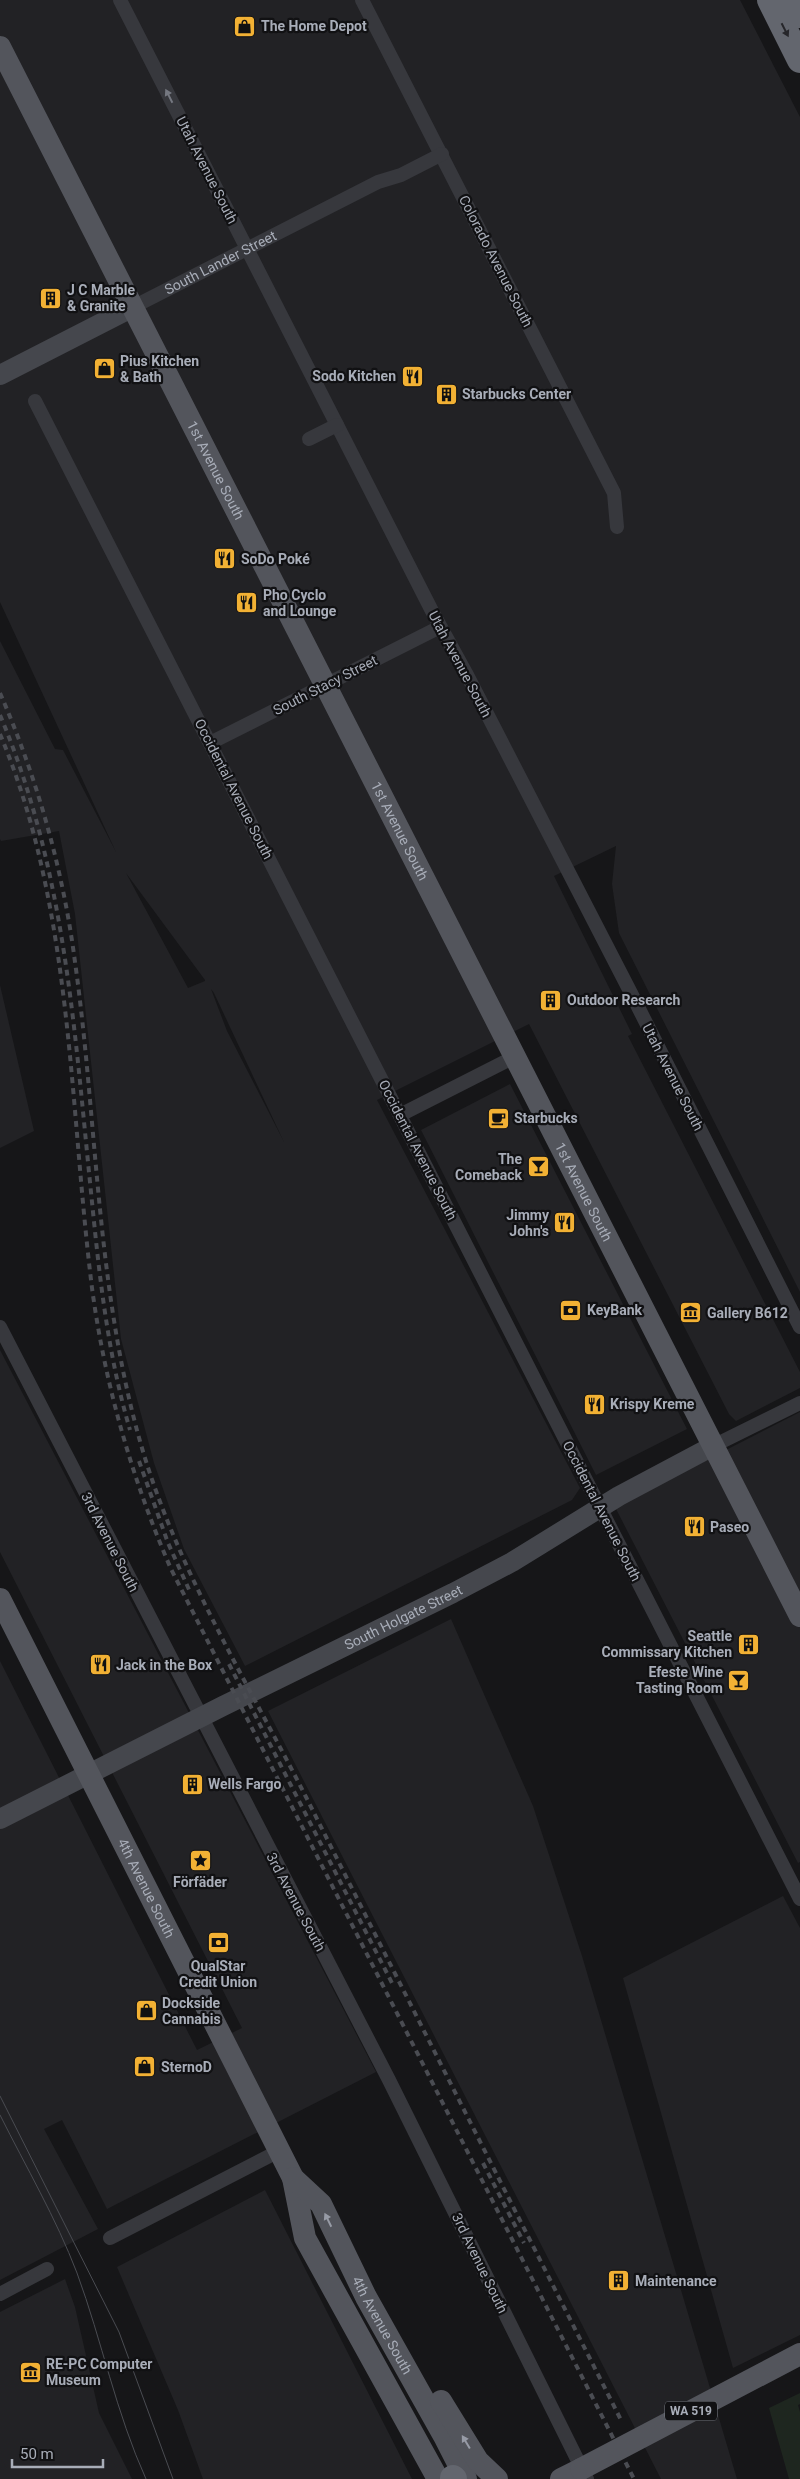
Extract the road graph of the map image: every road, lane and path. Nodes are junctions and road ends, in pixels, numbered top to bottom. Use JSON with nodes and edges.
{"nodes":[{"id":1,"x":120,"y":0,"type":"edge"},
{"id":2,"x":362,"y":0,"type":"edge"},
{"id":3,"x":770,"y":0,"type":"edge"},
{"id":4,"x":792,"y":0,"type":"edge"},
{"id":5,"x":800,"y":15,"type":"edge"},
{"id":6,"x":0,"y":47,"type":"edge"},
{"id":7,"x":800,"y":60,"type":"edge"},
{"id":8,"x":442,"y":154,"type":"junction"},
{"id":9,"x":248,"y":249,"type":"junction"},
{"id":10,"x":132,"y":307,"type":"junction"},
{"id":11,"x":0,"y":375,"type":"edge"},
{"id":12,"x":35,"y":401,"type":"dead end"},
{"id":13,"x":337,"y":425,"type":"junction"},
{"id":14,"x":309,"y":439,"type":"dead end"},
{"id":15,"x":617,"y":527,"type":"dead end"},
{"id":16,"x":440,"y":626,"type":"junction"},
{"id":17,"x":325,"y":685,"type":"junction"},
{"id":18,"x":210,"y":743,"type":"junction"},
{"id":19,"x":516,"y":1056,"type":"junction"},
{"id":20,"x":400,"y":1115,"type":"junction"},
{"id":21,"x":800,"y":1327,"type":"edge"},
{"id":22,"x":0,"y":1329,"type":"edge"},
{"id":23,"x":800,"y":1403,"type":"edge"},
{"id":24,"x":713,"y":1446,"type":"junction"},
{"id":25,"x":600,"y":1507,"type":"junction"},
{"id":26,"x":0,"y":1599,"type":"edge"},
{"id":27,"x":800,"y":1616,"type":"edge"},
{"id":28,"x":200,"y":1717,"type":"junction"},
{"id":29,"x":89,"y":1774,"type":"junction"},
{"id":30,"x":0,"y":1820,"type":"edge"},
{"id":31,"x":795,"y":1879,"type":"edge"},
{"id":32,"x":800,"y":1899,"type":"edge"},
{"id":33,"x":279,"y":2151,"type":"junction"},
{"id":34,"x":292,"y":2178,"type":"junction"},
{"id":35,"x":110,"y":2238,"type":"dead end"},
{"id":36,"x":349,"y":2264,"type":"junction"},
{"id":37,"x":47,"y":2270,"type":"dead end"},
{"id":38,"x":0,"y":2294,"type":"edge"},
{"id":39,"x":800,"y":2354,"type":"edge"},
{"id":40,"x":578,"y":2476,"type":"edge"},
{"id":41,"x":453,"y":2479,"type":"edge"},
{"id":42,"x":497,"y":2479,"type":"edge"}],
"edges":[{"from":9,"to":1,"type":"street","name":"Utah Avenue South","one_way":true},
{"from":2,"to":8,"type":"street","name":"Colorado Avenue South"},
{"from":3,"to":7,"type":"highway","one_way":true},
{"from":4,"to":5,"type":"highway"},
{"from":6,"to":10,"type":"main road","name":"1st Avenue South"},
{"from":8,"to":9,"type":"street","name":"South Lander Street"},
{"from":8,"to":15,"type":"street","name":"Colorado Avenue South"},
{"from":9,"to":10,"type":"street","name":"South Lander Street"},
{"from":9,"to":13,"type":"street","name":"Utah Avenue South"},
{"from":10,"to":11,"type":"main road","name":"South Lander Street"},
{"from":10,"to":17,"type":"main road","name":"1st Avenue South"},
{"from":12,"to":18,"type":"street","name":"Occidental Avenue South"},
{"from":13,"to":14,"type":"street"},
{"from":13,"to":16,"type":"street","name":"Utah Avenue South"},
{"from":16,"to":17,"type":"street","name":"South Stacy Street"},
{"from":16,"to":21,"type":"street","name":"Utah Avenue South"},
{"from":17,"to":18,"type":"street","name":"South Stacy Street"},
{"from":17,"to":19,"type":"main road","name":"1st Avenue South"},
{"from":18,"to":20,"type":"street","name":"Occidental Avenue South"},
{"from":19,"to":20,"type":"street"},
{"from":19,"to":24,"type":"main road","name":"1st Avenue South"},
{"from":20,"to":25,"type":"street","name":"Occidental Avenue South"},
{"from":22,"to":28,"type":"street","name":"3rd Avenue South"},
{"from":23,"to":24,"type":"street","name":"South Holgate Street"},
{"from":24,"to":25,"type":"main road","name":"South Holgate Street"},
{"from":24,"to":27,"type":"main road","name":"1st Avenue South"},
{"from":25,"to":28,"type":"main road","name":"South Holgate Street"},
{"from":25,"to":31,"type":"street","name":"Occidental Avenue South"},
{"from":26,"to":29,"type":"main road","name":"4th Avenue South"},
{"from":28,"to":29,"type":"main road","name":"South Holgate Street"},
{"from":28,"to":40,"type":"street","name":"3rd Avenue South"},
{"from":29,"to":30,"type":"main road","name":"South Holgate Street"},
{"from":29,"to":33,"type":"main road","name":"4th Avenue South"},
{"from":31,"to":32,"type":"street","name":"Occidental Avenue South"},
{"from":33,"to":34,"type":"main road","name":"4th Avenue South"},
{"from":33,"to":35,"type":"street"},
{"from":36,"to":34,"type":"main road","name":"4th Avenue South","one_way":true},
{"from":34,"to":41,"type":"main road"},
{"from":34,"to":41,"type":"main road","name":"4th Avenue South"},
{"from":36,"to":41,"type":"main road","name":"4th Avenue South"},
{"from":42,"to":36,"type":"main road","one_way":true},
{"from":37,"to":38,"type":"street"},
{"from":39,"to":40,"type":"main road","number":"WA 519","bridge":true}]}
